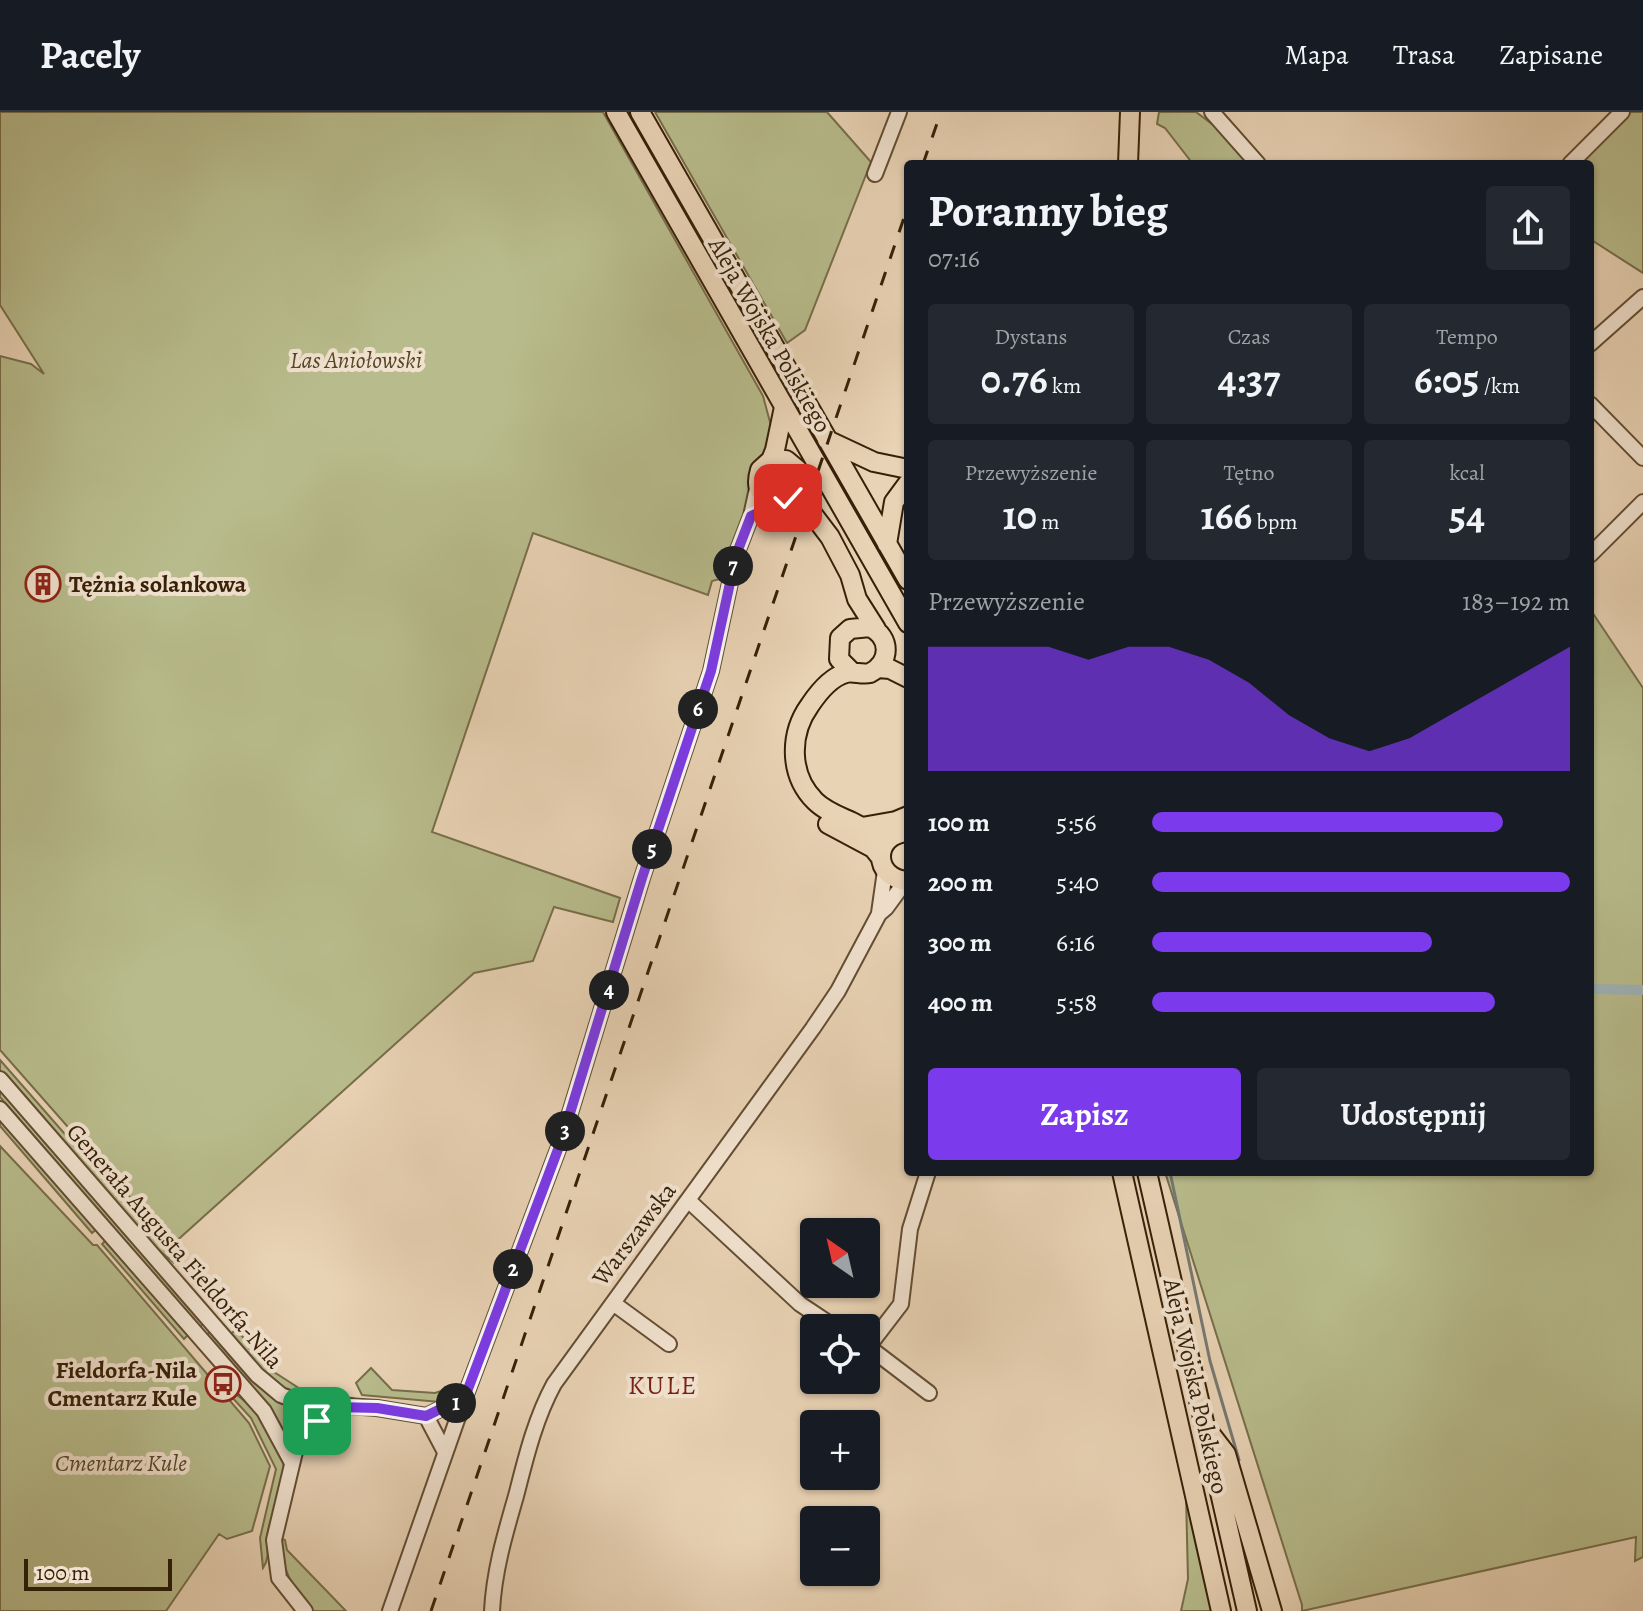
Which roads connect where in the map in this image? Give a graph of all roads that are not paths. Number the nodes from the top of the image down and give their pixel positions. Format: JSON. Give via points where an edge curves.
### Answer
{"nodes":[{"id":1,"x":616,"y":112,"type":"edge"},
{"id":2,"x":640,"y":112,"type":"edge"},
{"id":3,"x":899,"y":112,"type":"edge"},
{"id":4,"x":1130,"y":112,"type":"edge"},
{"id":5,"x":1141,"y":112,"type":"edge"},
{"id":6,"x":1212,"y":112,"type":"edge"},
{"id":7,"x":1622,"y":112,"type":"edge"},
{"id":8,"x":1131,"y":142,"type":"junction"},
{"id":9,"x":1129,"y":160,"type":"edge"},
{"id":10,"x":1254,"y":160,"type":"edge"},
{"id":11,"x":1574,"y":160,"type":"edge"},
{"id":12,"x":875,"y":174,"type":"dead end"},
{"id":13,"x":1643,"y":297,"type":"edge"},
{"id":14,"x":1594,"y":340,"type":"edge"},
{"id":15,"x":784,"y":407,"type":"junction"},
{"id":16,"x":1594,"y":408,"type":"edge"},
{"id":17,"x":827,"y":440,"type":"junction"},
{"id":18,"x":1643,"y":458,"type":"edge"},
{"id":19,"x":771,"y":460,"type":"junction"},
{"id":20,"x":904,"y":468,"type":"edge"},
{"id":21,"x":758,"y":484,"type":"junction"},
{"id":22,"x":799,"y":486,"type":"junction"},
{"id":23,"x":904,"y":488,"type":"edge"},
{"id":24,"x":780,"y":500,"type":"junction"},
{"id":25,"x":1643,"y":502,"type":"edge"},
{"id":26,"x":805,"y":504,"type":"junction"},
{"id":27,"x":751,"y":516,"type":"junction"},
{"id":28,"x":887,"y":544,"type":"junction"},
{"id":29,"x":1594,"y":551,"type":"edge"},
{"id":30,"x":904,"y":573,"type":"edge"},
{"id":31,"x":857,"y":599,"type":"junction"},
{"id":32,"x":904,"y":616,"type":"edge"},
{"id":33,"x":850,"y":629,"type":"junction"},
{"id":34,"x":876,"y":629,"type":"junction"},
{"id":35,"x":846,"y":665,"type":"junction"},
{"id":36,"x":878,"y":668,"type":"junction"},
{"id":37,"x":904,"y":676,"type":"edge"},
{"id":38,"x":904,"y":818,"type":"edge"},
{"id":39,"x":862,"y":827,"type":"junction"},
{"id":40,"x":899,"y":835,"type":"edge"},
{"id":41,"x":883,"y":864,"type":"junction"},
{"id":42,"x":904,"y":881,"type":"edge"},
{"id":43,"x":904,"y":886,"type":"edge"},
{"id":44,"x":879,"y":914,"type":"junction"},
{"id":45,"x":0,"y":1079,"type":"edge"},
{"id":46,"x":0,"y":1109,"type":"edge"},
{"id":47,"x":927,"y":1176,"type":"edge"},
{"id":48,"x":1123,"y":1176,"type":"edge"},
{"id":49,"x":1148,"y":1176,"type":"edge"},
{"id":50,"x":689,"y":1201,"type":"junction"},
{"id":51,"x":613,"y":1303,"type":"junction"},
{"id":52,"x":815,"y":1314,"type":"edge"},
{"id":53,"x":880,"y":1330,"type":"edge"},
{"id":54,"x":669,"y":1344,"type":"dead end"},
{"id":55,"x":880,"y":1356,"type":"edge"},
{"id":56,"x":929,"y":1393,"type":"dead end"},
{"id":57,"x":465,"y":1397,"type":"junction"},
{"id":58,"x":337,"y":1407,"type":"junction"},
{"id":59,"x":426,"y":1416,"type":"junction"},
{"id":60,"x":1205,"y":1427,"type":"junction"},
{"id":61,"x":445,"y":1452,"type":"junction"},
{"id":62,"x":292,"y":1463,"type":"junction"},
{"id":63,"x":305,"y":1611,"type":"edge"},
{"id":64,"x":390,"y":1611,"type":"edge"},
{"id":65,"x":492,"y":1611,"type":"edge"},
{"id":66,"x":1221,"y":1611,"type":"edge"},
{"id":67,"x":1247,"y":1611,"type":"edge"},
{"id":68,"x":1272,"y":1611,"type":"edge"}],
"edges":[{"from":1,"to":15,"type":"main road","name":"Aleja Wojska Polskiego"},
{"from":2,"to":17,"type":"main road","name":"Aleja Wojska Polskiego"},
{"from":3,"to":12,"type":"street"},
{"from":4,"to":8,"type":"main road"},
{"from":5,"to":8,"type":"main road"},
{"from":6,"to":10,"type":"street"},
{"from":7,"to":11,"type":"street"},
{"from":8,"to":9,"type":"main road"},
{"from":13,"to":14,"type":"street"},
{"from":15,"to":19,"type":"main road"},
{"from":15,"to":32,"type":"main road","name":"Aleja Wojska Polskiego"},
{"from":16,"to":18,"type":"street"},
{"from":17,"to":20,"type":"main road","via":[[874,462]]},
{"from":17,"to":28,"type":"main road","name":"Aleja Wojska Polskiego"},
{"from":19,"to":21,"type":"main road","via":[[760,470]]},
{"from":19,"to":22,"type":"main road","via":[[791,462],[798,470]]},
{"from":21,"to":24,"type":"main road","via":[[763,493]]},
{"from":21,"to":27,"type":"street"},
{"from":22,"to":24,"type":"main road"},
{"from":22,"to":26,"type":"main road"},
{"from":23,"to":28,"type":"main road","via":[[894,502]]},
{"from":24,"to":26,"type":"main road"},
{"from":24,"to":27,"type":"street"},
{"from":25,"to":29,"type":"street"},
{"from":26,"to":31,"type":"main road","via":[[830,537]]},
{"from":27,"to":57,"type":"street","via":[[736,555],[711,671],[563,1136]]},
{"from":28,"to":30,"type":"main road","name":"Aleja Wojska Polskiego"},
{"from":31,"to":33,"type":"main road"},
{"from":31,"to":34,"type":"main road"},
{"from":33,"to":34,"type":"main road"},
{"from":33,"to":35,"type":"main road","via":[[840,638]]},
{"from":34,"to":36,"type":"main road","via":[[886,647]]},
{"from":35,"to":36,"type":"main road","via":[[864,674]]},
{"from":35,"to":39,"type":"main road","via":[[799,724],[794,751],[801,780],[815,801]]},
{"from":35,"to":41,"type":"main road","via":[[798,702],[791,714],[783,739],[785,771],[804,806],[873,848]]},
{"from":36,"to":37,"type":"main road"},
{"from":38,"to":39,"type":"main road"},
{"from":39,"to":40,"type":"main road","via":[[871,835]]},
{"from":40,"to":41,"type":"main road","via":[[882,850]]},
{"from":41,"to":42,"type":"main road"},
{"from":41,"to":44,"type":"street","name":"Warszawska"},
{"from":43,"to":44,"type":"street","name":"Warszawska"},
{"from":44,"to":50,"type":"street","name":"Warszawska","via":[[838,991]]},
{"from":45,"to":58,"type":"street","name":"Generała Augusta Fieldorfa-Nila","via":[[257,1375],[291,1400]]},
{"from":46,"to":62,"type":"street","name":"Generała Augusta Fieldorfa-Nila","via":[[264,1411]]},
{"from":47,"to":53,"type":"street","via":[[910,1229],[901,1304]]},
{"from":48,"to":66,"type":"main road","name":"Aleja Wojska Polskiego"},
{"from":49,"to":60,"type":"main road","name":"Aleja Wojska Polskiego"},
{"from":50,"to":51,"type":"street","name":"Warszawska"},
{"from":50,"to":52,"type":"street"},
{"from":51,"to":54,"type":"street"},
{"from":51,"to":65,"type":"street","name":"Warszawska","via":[[562,1370],[540,1413],[497,1568]]},
{"from":55,"to":56,"type":"street"},
{"from":57,"to":59,"type":"street"},
{"from":57,"to":61,"type":"street"},
{"from":58,"to":59,"type":"street","name":"Generała Augusta Fieldorfa-Nila"},
{"from":58,"to":62,"type":"street","via":[[304,1436]]},
{"from":59,"to":61,"type":"street"},
{"from":60,"to":67,"type":"main road","name":"Aleja Wojska Polskiego"},
{"from":60,"to":68,"type":"main road","via":[[1226,1454]]},
{"from":61,"to":64,"type":"street"},
{"from":62,"to":63,"type":"street","via":[[274,1540],[275,1562],[279,1578]]}]}
